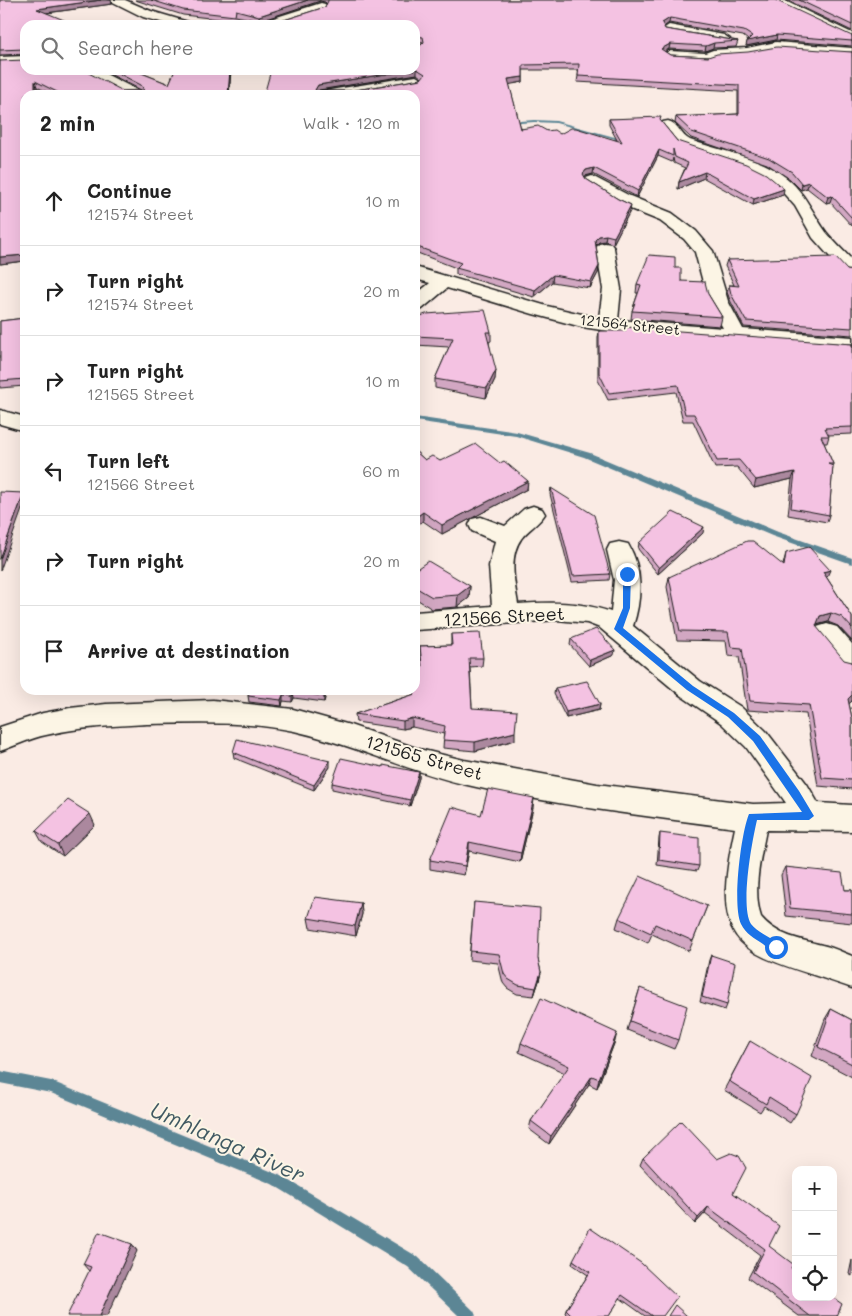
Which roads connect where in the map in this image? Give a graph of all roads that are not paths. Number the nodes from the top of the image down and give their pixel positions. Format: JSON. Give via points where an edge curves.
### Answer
{"nodes":[{"id":1,"x":115,"y":0,"type":"edge"},
{"id":2,"x":336,"y":0,"type":"edge"},
{"id":3,"x":774,"y":0,"type":"edge"},
{"id":4,"x":321,"y":7,"type":"junction"},
{"id":5,"x":168,"y":20,"type":"edge"},
{"id":6,"x":281,"y":20,"type":"edge"},
{"id":7,"x":302,"y":20,"type":"edge"},
{"id":8,"x":669,"y":29,"type":"edge"},
{"id":9,"x":852,"y":38,"type":"edge"},
{"id":10,"x":776,"y":46,"type":"junction"},
{"id":11,"x":852,"y":52,"type":"edge"},
{"id":12,"x":669,"y":55,"type":"edge"},
{"id":13,"x":0,"y":60,"type":"edge"},
{"id":14,"x":20,"y":60,"type":"edge"},
{"id":15,"x":98,"y":75,"type":"edge"},
{"id":16,"x":416,"y":80,"type":"edge"},
{"id":17,"x":127,"y":90,"type":"edge"},
{"id":18,"x":355,"y":90,"type":"edge"},
{"id":19,"x":668,"y":125,"type":"dead end"},
{"id":20,"x":592,"y":181,"type":"edge"},
{"id":21,"x":605,"y":248,"type":"dead end"},
{"id":22,"x":852,"y":272,"type":"edge"},
{"id":23,"x":420,"y":275,"type":"edge"},
{"id":24,"x":443,"y":282,"type":"junction"},
{"id":25,"x":420,"y":302,"type":"edge"},
{"id":26,"x":608,"y":324,"type":"junction"},
{"id":27,"x":736,"y":334,"type":"junction"},
{"id":28,"x":852,"y":343,"type":"edge"},
{"id":29,"x":0,"y":416,"type":"edge"},
{"id":30,"x":20,"y":422,"type":"edge"},
{"id":31,"x":533,"y":514,"type":"dead end"},
{"id":32,"x":482,"y":525,"type":"dead end"},
{"id":33,"x":508,"y":538,"type":"junction"},
{"id":34,"x":618,"y":550,"type":"dead end"},
{"id":35,"x":506,"y":615,"type":"junction"},
{"id":36,"x":420,"y":621,"type":"edge"},
{"id":37,"x":618,"y":629,"type":"junction"},
{"id":38,"x":827,"y":634,"type":"dead end"},
{"id":39,"x":852,"y":661,"type":"edge"},
{"id":40,"x":0,"y":739,"type":"edge"},
{"id":41,"x":809,"y":816,"type":"junction"},
{"id":42,"x":753,"y":817,"type":"junction"},
{"id":43,"x":852,"y":818,"type":"edge"},
{"id":44,"x":852,"y":972,"type":"edge"}],
"edges":[{"from":1,"to":5,"type":"street"},
{"from":2,"to":4,"type":"street"},
{"from":3,"to":9,"type":"street"},
{"from":4,"to":6,"type":"street"},
{"from":4,"to":7,"type":"street"},
{"from":8,"to":10,"type":"street"},
{"from":10,"to":11,"type":"street"},
{"from":10,"to":12,"type":"street","via":[[707,57]]},
{"from":13,"to":14,"type":"street"},
{"from":15,"to":17,"type":"street"},
{"from":16,"to":18,"type":"street"},
{"from":19,"to":22,"type":"street","via":[[682,142],[751,165],[783,183],[802,204],[819,234]]},
{"from":20,"to":27,"type":"street","via":[[624,200],[666,218],[690,235],[704,251],[718,301]]},
{"from":21,"to":26,"type":"street","via":[[612,289]]},
{"from":23,"to":24,"type":"street","name":"121564 Street"},
{"from":24,"to":25,"type":"street"},
{"from":24,"to":26,"type":"street","name":"121564 Street","via":[[540,310]]},
{"from":26,"to":27,"type":"street","name":"121564 Street"},
{"from":27,"to":28,"type":"street","name":"121564 Street"},
{"from":29,"to":30,"type":"street"},
{"from":31,"to":33,"type":"street"},
{"from":32,"to":33,"type":"street"},
{"from":33,"to":35,"type":"street","via":[[501,567]]},
{"from":34,"to":37,"type":"street","via":[[628,587],[626,608]]},
{"from":35,"to":36,"type":"street","name":"121566 Street"},
{"from":35,"to":37,"type":"street","name":"121566 Street","via":[[557,611],[588,614],[608,621]]},
{"from":37,"to":41,"type":"street","name":"121566 Street","via":[[690,688],[731,715],[756,739]]},
{"from":38,"to":39,"type":"street"},
{"from":40,"to":42,"type":"street","name":"121565 Street","via":[[43,724],[70,719],[213,711],[293,720],[417,760],[532,785]]},
{"from":41,"to":42,"type":"street","name":"121565 Street"},
{"from":41,"to":43,"type":"street","name":"121565 Street"},
{"from":42,"to":44,"type":"street","via":[[742,894],[744,921],[749,929],[776,947]]}]}
